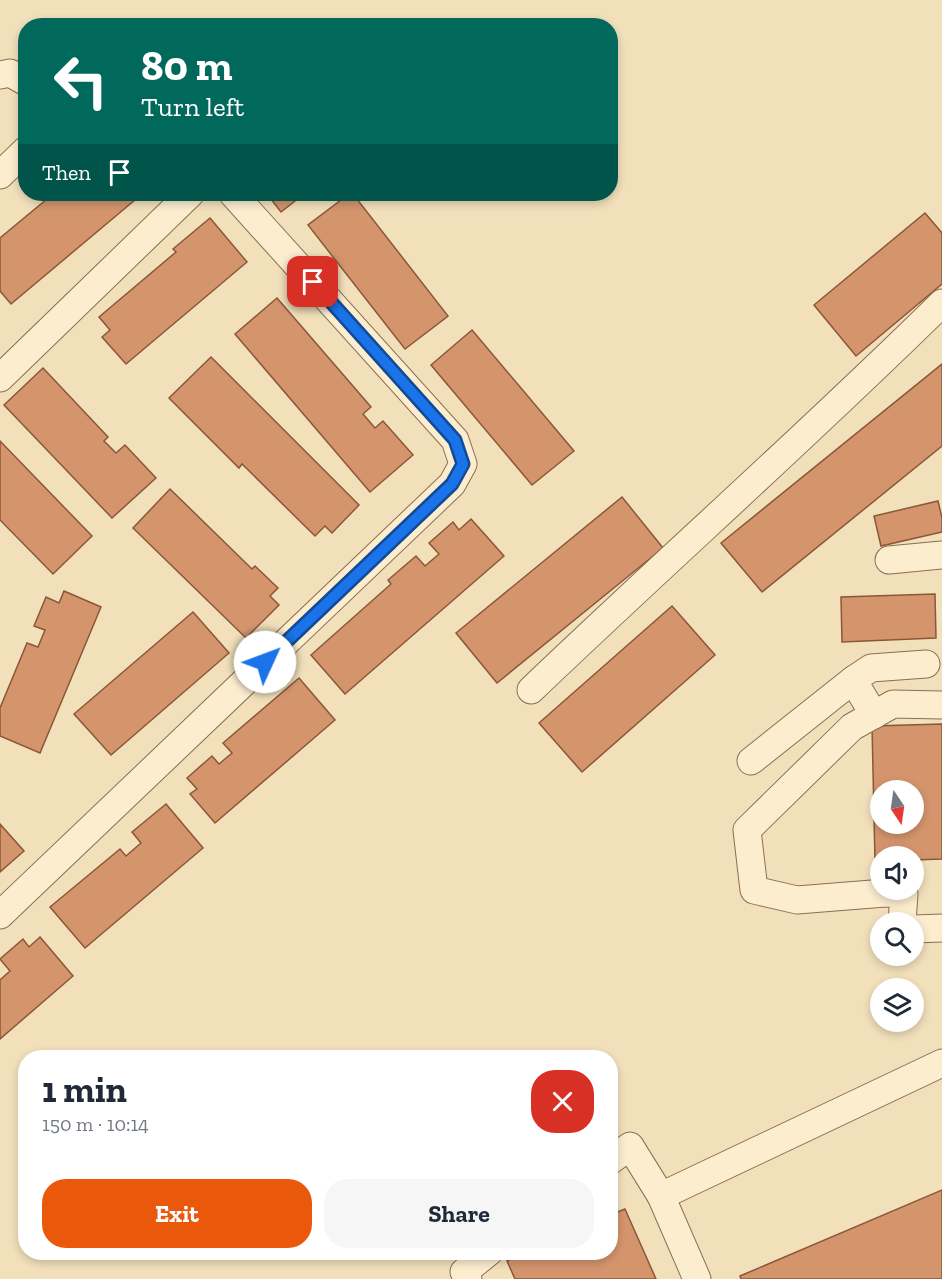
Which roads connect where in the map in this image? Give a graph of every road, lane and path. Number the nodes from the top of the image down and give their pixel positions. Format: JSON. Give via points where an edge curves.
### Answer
{"nodes":[{"id":1,"x":0,"y":75,"type":"edge"},
{"id":2,"x":18,"y":78,"type":"edge"},
{"id":3,"x":183,"y":201,"type":"edge"},
{"id":4,"x":239,"y":201,"type":"edge"},
{"id":5,"x":942,"y":303,"type":"edge"},
{"id":6,"x":0,"y":378,"type":"edge"},
{"id":7,"x":942,"y":555,"type":"edge"},
{"id":8,"x":889,"y":560,"type":"dead end"},
{"id":9,"x":926,"y":664,"type":"dead end"},
{"id":10,"x":853,"y":680,"type":"junction"},
{"id":11,"x":531,"y":690,"type":"dead end"},
{"id":12,"x":942,"y":705,"type":"edge"},
{"id":13,"x":874,"y":715,"type":"junction"},
{"id":14,"x":751,"y":761,"type":"dead end"},
{"id":15,"x":903,"y":912,"type":"edge"},
{"id":16,"x":0,"y":915,"type":"edge"},
{"id":17,"x":942,"y":928,"type":"edge"},
{"id":18,"x":924,"y":929,"type":"edge"},
{"id":19,"x":942,"y":1063,"type":"edge"},
{"id":20,"x":618,"y":1155,"type":"edge"},
{"id":21,"x":661,"y":1196,"type":"junction"},
{"id":22,"x":479,"y":1260,"type":"edge"},
{"id":23,"x":468,"y":1279,"type":"edge"},
{"id":24,"x":697,"y":1279,"type":"edge"}],
"edges":[{"from":1,"to":2,"type":"lane","via":[[10,73]]},
{"from":3,"to":6,"type":"lane"},
{"from":4,"to":16,"type":"lane","via":[[455,440],[463,464],[452,484]]},
{"from":5,"to":11,"type":"lane"},
{"from":7,"to":8,"type":"lane"},
{"from":9,"to":10,"type":"lane","via":[[871,668]]},
{"from":10,"to":13,"type":"lane"},
{"from":10,"to":14,"type":"lane"},
{"from":12,"to":13,"type":"lane","via":[[893,704]]},
{"from":13,"to":15,"type":"lane","via":[[852,727],[747,830],[754,890],[798,900],[904,894]]},
{"from":17,"to":18,"type":"lane"},
{"from":19,"to":21,"type":"lane"},
{"from":20,"to":21,"type":"lane","via":[[630,1146]]},
{"from":21,"to":24,"type":"lane"},
{"from":22,"to":23,"type":"lane","via":[[464,1272]]}]}
